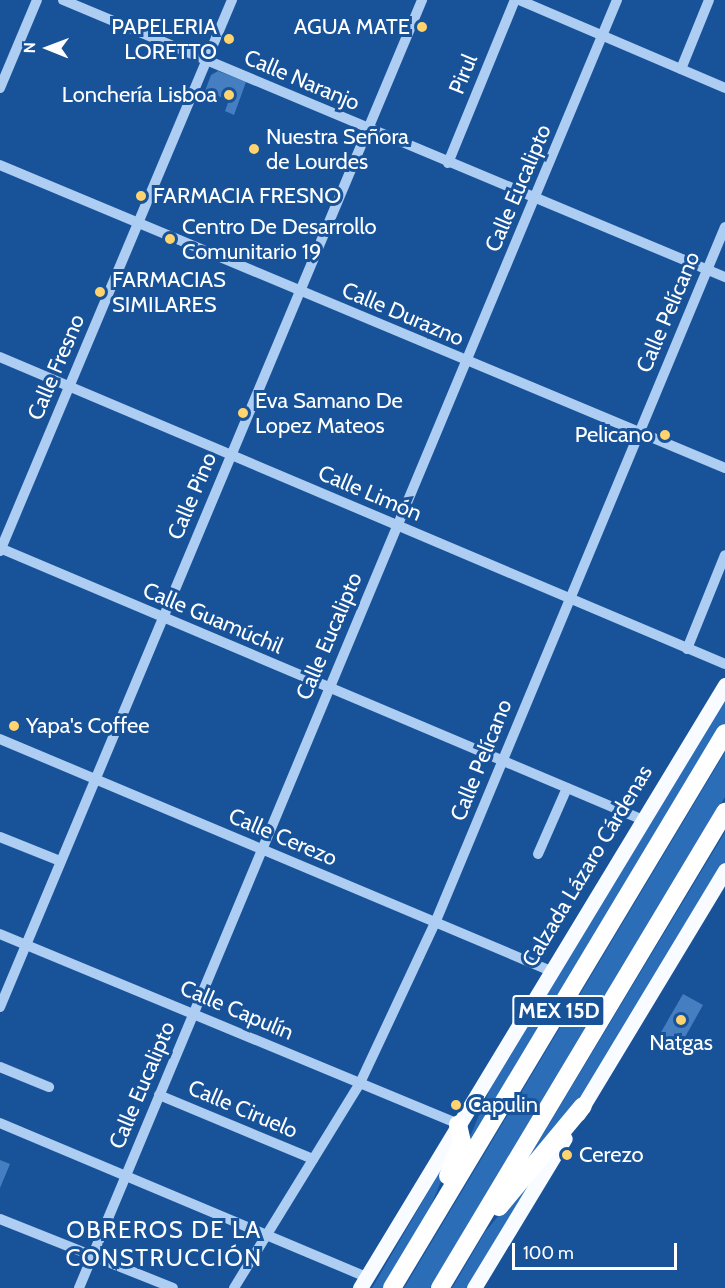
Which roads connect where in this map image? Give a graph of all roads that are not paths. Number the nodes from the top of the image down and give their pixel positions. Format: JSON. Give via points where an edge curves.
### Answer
{"nodes":[{"id":1,"x":37,"y":0,"type":"edge"},
{"id":2,"x":63,"y":0,"type":"edge"},
{"id":3,"x":232,"y":0,"type":"edge"},
{"id":4,"x":422,"y":0,"type":"edge"},
{"id":5,"x":517,"y":0,"type":"edge"},
{"id":6,"x":617,"y":0,"type":"edge"},
{"id":7,"x":709,"y":0,"type":"edge"},
{"id":8,"x":603,"y":36,"type":"junction"},
{"id":9,"x":206,"y":60,"type":"junction"},
{"id":10,"x":681,"y":69,"type":"junction"},
{"id":11,"x":0,"y":88,"type":"edge"},
{"id":12,"x":725,"y":88,"type":"edge"},
{"id":13,"x":368,"y":129,"type":"junction"},
{"id":14,"x":448,"y":163,"type":"junction"},
{"id":15,"x":0,"y":165,"type":"edge"},
{"id":16,"x":534,"y":198,"type":"junction"},
{"id":17,"x":136,"y":224,"type":"junction"},
{"id":18,"x":725,"y":227,"type":"edge"},
{"id":19,"x":707,"y":269,"type":"junction"},
{"id":20,"x":725,"y":277,"type":"edge"},
{"id":21,"x":299,"y":292,"type":"junction"},
{"id":22,"x":0,"y":357,"type":"edge"},
{"id":23,"x":466,"y":361,"type":"junction"},
{"id":24,"x":69,"y":387,"type":"junction"},
{"id":25,"x":639,"y":433,"type":"junction"},
{"id":26,"x":231,"y":456,"type":"junction"},
{"id":27,"x":725,"y":468,"type":"edge"},
{"id":28,"x":397,"y":525,"type":"junction"},
{"id":29,"x":0,"y":549,"type":"edge"},
{"id":30,"x":725,"y":555,"type":"edge"},
{"id":31,"x":568,"y":597,"type":"junction"},
{"id":32,"x":162,"y":618,"type":"junction"},
{"id":33,"x":687,"y":649,"type":"junction"},
{"id":34,"x":725,"y":664,"type":"edge"},
{"id":35,"x":725,"y":685,"type":"edge"},
{"id":36,"x":329,"y":688,"type":"junction"},
{"id":37,"x":725,"y":733,"type":"edge"},
{"id":38,"x":0,"y":739,"type":"edge"},
{"id":39,"x":502,"y":760,"type":"junction"},
{"id":40,"x":94,"y":780,"type":"junction"},
{"id":41,"x":567,"y":788,"type":"junction"},
{"id":42,"x":725,"y":812,"type":"edge"},
{"id":43,"x":643,"y":820,"type":"junction"},
{"id":44,"x":0,"y":837,"type":"edge"},
{"id":45,"x":262,"y":849,"type":"junction"},
{"id":46,"x":538,"y":854,"type":"dead end"},
{"id":47,"x":60,"y":861,"type":"junction"},
{"id":48,"x":725,"y":870,"type":"edge"},
{"id":49,"x":435,"y":923,"type":"junction"},
{"id":50,"x":0,"y":934,"type":"edge"},
{"id":51,"x":26,"y":945,"type":"junction"},
{"id":52,"x":551,"y":971,"type":"junction"},
{"id":53,"x":0,"y":1007,"type":"edge"},
{"id":54,"x":193,"y":1013,"type":"junction"},
{"id":55,"x":0,"y":1067,"type":"edge"},
{"id":56,"x":360,"y":1083,"type":"junction"},
{"id":57,"x":49,"y":1088,"type":"dead end"},
{"id":58,"x":159,"y":1095,"type":"junction"},
{"id":59,"x":584,"y":1106,"type":"junction"},
{"id":60,"x":0,"y":1123,"type":"edge"},
{"id":61,"x":458,"y":1124,"type":"junction"},
{"id":62,"x":313,"y":1160,"type":"junction"},
{"id":63,"x":125,"y":1175,"type":"junction"},
{"id":64,"x":0,"y":1219,"type":"edge"},
{"id":65,"x":265,"y":1235,"type":"junction"},
{"id":66,"x":423,"y":1236,"type":"junction"},
{"id":67,"x":463,"y":1250,"type":"junction"},
{"id":68,"x":92,"y":1257,"type":"junction"},
{"id":69,"x":363,"y":1283,"type":"edge"},
{"id":70,"x":79,"y":1288,"type":"edge"},
{"id":71,"x":173,"y":1288,"type":"edge"},
{"id":72,"x":234,"y":1288,"type":"edge"},
{"id":73,"x":392,"y":1288,"type":"edge"},
{"id":74,"x":440,"y":1288,"type":"edge"},
{"id":75,"x":474,"y":1288,"type":"edge"}],
"edges":[{"from":1,"to":11,"type":"street"},
{"from":2,"to":9,"type":"street","name":"Calle Naranjo"},
{"from":3,"to":9,"type":"street","name":"Calle Fresno"},
{"from":4,"to":13,"type":"street","name":"Calle Pino"},
{"from":5,"to":8,"type":"street"},
{"from":5,"to":14,"type":"street","name":"Pirul"},
{"from":6,"to":8,"type":"street","name":"Calle Eucalipto"},
{"from":7,"to":10,"type":"street"},
{"from":8,"to":10,"type":"street"},
{"from":8,"to":16,"type":"street","name":"Calle Eucalipto"},
{"from":9,"to":13,"type":"street","name":"Calle Naranjo"},
{"from":9,"to":17,"type":"street","name":"Calle Fresno"},
{"from":10,"to":12,"type":"street"},
{"from":13,"to":14,"type":"street","name":"Calle Naranjo"},
{"from":13,"to":21,"type":"street","name":"Calle Pino"},
{"from":14,"to":16,"type":"street","name":"Calle Naranjo"},
{"from":15,"to":17,"type":"street","name":"Calle Durazno"},
{"from":16,"to":19,"type":"street","name":"Calle Naranjo"},
{"from":16,"to":23,"type":"street","name":"Calle Eucalipto"},
{"from":17,"to":21,"type":"street","name":"Calle Durazno"},
{"from":17,"to":24,"type":"street","name":"Calle Fresno"},
{"from":18,"to":19,"type":"street","name":"Calle Pelícano"},
{"from":19,"to":20,"type":"street","name":"Calle Naranjo"},
{"from":19,"to":25,"type":"street","name":"Calle Pelícano"},
{"from":21,"to":23,"type":"street","name":"Calle Durazno"},
{"from":21,"to":26,"type":"street","name":"Calle Pino"},
{"from":22,"to":24,"type":"street","name":"Calle Limón"},
{"from":23,"to":25,"type":"street","name":"Calle Durazno"},
{"from":23,"to":28,"type":"street","name":"Calle Eucalipto"},
{"from":24,"to":26,"type":"street","name":"Calle Limón"},
{"from":24,"to":29,"type":"street","name":"Calle Fresno"},
{"from":25,"to":27,"type":"street","name":"Calle Durazno"},
{"from":25,"to":31,"type":"street","name":"Calle Pelícano"},
{"from":26,"to":28,"type":"street","name":"Calle Limón"},
{"from":26,"to":32,"type":"street","name":"Calle Pino"},
{"from":28,"to":31,"type":"street","name":"Calle Limón"},
{"from":28,"to":36,"type":"street","name":"Calle Eucalipto"},
{"from":29,"to":32,"type":"street","name":"Calle Guamúchil"},
{"from":30,"to":33,"type":"street"},
{"from":31,"to":33,"type":"street","name":"Calle Limón"},
{"from":31,"to":39,"type":"street","name":"Calle Pelícano"},
{"from":32,"to":36,"type":"street","name":"Calle Guamúchil"},
{"from":32,"to":40,"type":"street","name":"Calle Pino"},
{"from":33,"to":34,"type":"street","name":"Calle Limón"},
{"from":35,"to":43,"type":"main road","name":"Calzada Lázaro Cárdenas"},
{"from":36,"to":39,"type":"street","name":"Calle Guamúchil"},
{"from":36,"to":45,"type":"street","name":"Calle Eucalipto"},
{"from":37,"to":66,"type":"highway","number":"MEX 15D"},
{"from":38,"to":40,"type":"street","name":"Calle Cerezo"},
{"from":39,"to":41,"type":"street","name":"Calle Guamúchil"},
{"from":39,"to":49,"type":"street","name":"Calle Pelícano"},
{"from":40,"to":45,"type":"street","name":"Calle Cerezo"},
{"from":40,"to":47,"type":"street","name":"Calle Pino"},
{"from":41,"to":43,"type":"street","name":"Calle Guamúchil"},
{"from":41,"to":46,"type":"street"},
{"from":42,"to":67,"type":"highway","number":"MEX 15D"},
{"from":43,"to":52,"type":"main road","name":"Calzada Lázaro Cárdenas"},
{"from":44,"to":47,"type":"street"},
{"from":45,"to":49,"type":"street","name":"Calle Cerezo"},
{"from":45,"to":54,"type":"street","name":"Calle Eucalipto"},
{"from":47,"to":51,"type":"street","name":"Calle Pino"},
{"from":48,"to":59,"type":"main road"},
{"from":49,"to":52,"type":"street","name":"Calle Cerezo"},
{"from":49,"to":56,"type":"street","name":"Calle Pelícano"},
{"from":50,"to":51,"type":"street","name":"Calle Capulín"},
{"from":51,"to":53,"type":"street","name":"Calle Pino"},
{"from":51,"to":54,"type":"street","name":"Calle Capulín"},
{"from":52,"to":61,"type":"main road","name":"Calzada Lázaro Cárdenas"},
{"from":54,"to":56,"type":"street","name":"Calle Capulín"},
{"from":54,"to":58,"type":"street","name":"Calle Eucalipto"},
{"from":55,"to":57,"type":"street"},
{"from":56,"to":61,"type":"street","name":"Calle Capulín"},
{"from":56,"to":62,"type":"street","name":"Calle Pelícano"},
{"from":58,"to":62,"type":"street","name":"Calle Ciruelo"},
{"from":58,"to":63,"type":"street","name":"Calle Eucalipto"},
{"from":59,"to":67,"type":"highway"},
{"from":59,"to":75,"type":"main road"},
{"from":60,"to":63,"type":"street"},
{"from":61,"to":66,"type":"highway","via":[[462,1143]]},
{"from":61,"to":69,"type":"main road","name":"Calzada Lázaro Cárdenas"},
{"from":62,"to":65,"type":"street","name":"Calle Pelícano"},
{"from":63,"to":65,"type":"street"},
{"from":63,"to":68,"type":"street","name":"Calle Eucalipto"},
{"from":64,"to":68,"type":"street"},
{"from":65,"to":69,"type":"street"},
{"from":65,"to":72,"type":"street","name":"Calle Pelícano"},
{"from":66,"to":73,"type":"highway","number":"MEX 15D"},
{"from":67,"to":74,"type":"highway","number":"MEX 15D"},
{"from":68,"to":70,"type":"street","name":"Calle Eucalipto"},
{"from":68,"to":71,"type":"street"}]}
